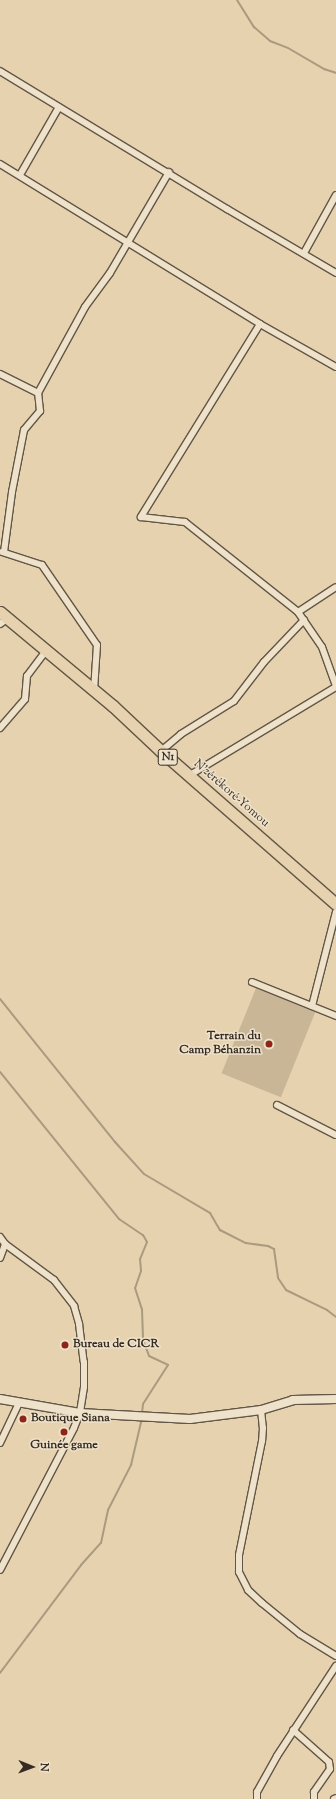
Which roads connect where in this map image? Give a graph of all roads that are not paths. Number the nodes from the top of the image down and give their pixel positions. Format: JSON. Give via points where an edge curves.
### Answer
{"nodes":[{"id":1,"x":0,"y":71,"type":"edge"},
{"id":2,"x":59,"y":108,"type":"junction"},
{"id":3,"x":0,"y":164,"type":"edge"},
{"id":4,"x":169,"y":172,"type":"junction"},
{"id":5,"x":20,"y":175,"type":"junction"},
{"id":6,"x":336,"y":195,"type":"edge"},
{"id":7,"x":127,"y":242,"type":"junction"},
{"id":8,"x":304,"y":253,"type":"junction"},
{"id":9,"x":336,"y":273,"type":"edge"},
{"id":10,"x":260,"y":324,"type":"junction"},
{"id":11,"x":336,"y":367,"type":"edge"},
{"id":12,"x":0,"y":374,"type":"edge"},
{"id":13,"x":38,"y":393,"type":"junction"},
{"id":14,"x":2,"y":552,"type":"edge"},
{"id":15,"x":336,"y":587,"type":"edge"},
{"id":16,"x":298,"y":612,"type":"junction"},
{"id":17,"x":3,"y":618,"type":"edge"},
{"id":18,"x":304,"y":620,"type":"junction"},
{"id":19,"x":46,"y":651,"type":"junction"},
{"id":20,"x":336,"y":687,"type":"edge"},
{"id":21,"x":94,"y":691,"type":"junction"},
{"id":22,"x":0,"y":728,"type":"edge"},
{"id":23,"x":161,"y":751,"type":"junction"},
{"id":24,"x":190,"y":775,"type":"junction"},
{"id":25,"x":336,"y":904,"type":"edge"},
{"id":26,"x":336,"y":912,"type":"edge"},
{"id":27,"x":252,"y":982,"type":"dead end"},
{"id":28,"x":312,"y":1006,"type":"junction"},
{"id":29,"x":336,"y":1016,"type":"edge"},
{"id":30,"x":277,"y":1105,"type":"dead end"},
{"id":31,"x":336,"y":1135,"type":"edge"},
{"id":32,"x":0,"y":1237,"type":"edge"},
{"id":33,"x":5,"y":1244,"type":"junction"},
{"id":34,"x":0,"y":1258,"type":"edge"},
{"id":35,"x":0,"y":1399,"type":"edge"},
{"id":36,"x":336,"y":1399,"type":"edge"},
{"id":37,"x":19,"y":1403,"type":"junction"},
{"id":38,"x":261,"y":1410,"type":"junction"},
{"id":39,"x":80,"y":1413,"type":"junction"},
{"id":40,"x":0,"y":1443,"type":"edge"},
{"id":41,"x":0,"y":1570,"type":"edge"},
{"id":42,"x":336,"y":1656,"type":"edge"},
{"id":43,"x":336,"y":1666,"type":"edge"},
{"id":44,"x":293,"y":1730,"type":"junction"},
{"id":45,"x":257,"y":1796,"type":"edge"},
{"id":46,"x":252,"y":1799,"type":"edge"},
{"id":47,"x":314,"y":1799,"type":"edge"}],
"edges":[{"from":1,"to":2,"type":"street"},
{"from":2,"to":4,"type":"street"},
{"from":2,"to":5,"type":"street"},
{"from":3,"to":5,"type":"street"},
{"from":4,"to":7,"type":"street"},
{"from":4,"to":8,"type":"street"},
{"from":5,"to":7,"type":"street"},
{"from":6,"to":8,"type":"street"},
{"from":7,"to":10,"type":"street"},
{"from":7,"to":13,"type":"street","via":[[110,273],[85,307]]},
{"from":8,"to":9,"type":"street"},
{"from":10,"to":11,"type":"street"},
{"from":10,"to":16,"type":"street","via":[[141,518],[184,522]]},
{"from":12,"to":13,"type":"street"},
{"from":13,"to":14,"type":"street","via":[[40,411],[24,430]]},
{"from":14,"to":21,"type":"street","via":[[42,565],[97,645]]},
{"from":15,"to":16,"type":"street"},
{"from":16,"to":18,"type":"street"},
{"from":17,"to":19,"type":"highway","name":"N'zérékoré-Yomou","number":"N1"},
{"from":18,"to":20,"type":"street","via":[[322,647]]},
{"from":18,"to":23,"type":"street","via":[[264,662],[234,701],[181,734]]},
{"from":19,"to":21,"type":"highway","name":"N'zérékoré-Yomou","number":"N1"},
{"from":19,"to":22,"type":"street","via":[[27,676],[25,699]]},
{"from":20,"to":24,"type":"street"},
{"from":21,"to":23,"type":"highway","name":"N'zérékoré-Yomou","number":"N1"},
{"from":23,"to":24,"type":"highway","name":"N'zérékoré-Yomou","number":"N1"},
{"from":24,"to":25,"type":"highway","name":"N'zérékoré-Yomou","number":"N1"},
{"from":26,"to":28,"type":"street"},
{"from":27,"to":28,"type":"street"},
{"from":28,"to":29,"type":"street"},
{"from":30,"to":31,"type":"street"},
{"from":32,"to":33,"type":"street"},
{"from":33,"to":34,"type":"street"},
{"from":33,"to":39,"type":"street","via":[[54,1280],[74,1306],[84,1362]]},
{"from":35,"to":37,"type":"street"},
{"from":36,"to":38,"type":"street","via":[[293,1400]]},
{"from":37,"to":39,"type":"street"},
{"from":37,"to":40,"type":"street"},
{"from":38,"to":39,"type":"street","via":[[190,1419]]},
{"from":38,"to":42,"type":"street","via":[[262,1441],[239,1555],[239,1572],[248,1590],[262,1604],[300,1634]]},
{"from":39,"to":41,"type":"street"},
{"from":43,"to":44,"type":"street"},
{"from":44,"to":45,"type":"street"},
{"from":44,"to":47,"type":"street","via":[[329,1762],[330,1769],[314,1792]]},
{"from":45,"to":46,"type":"street"}]}
